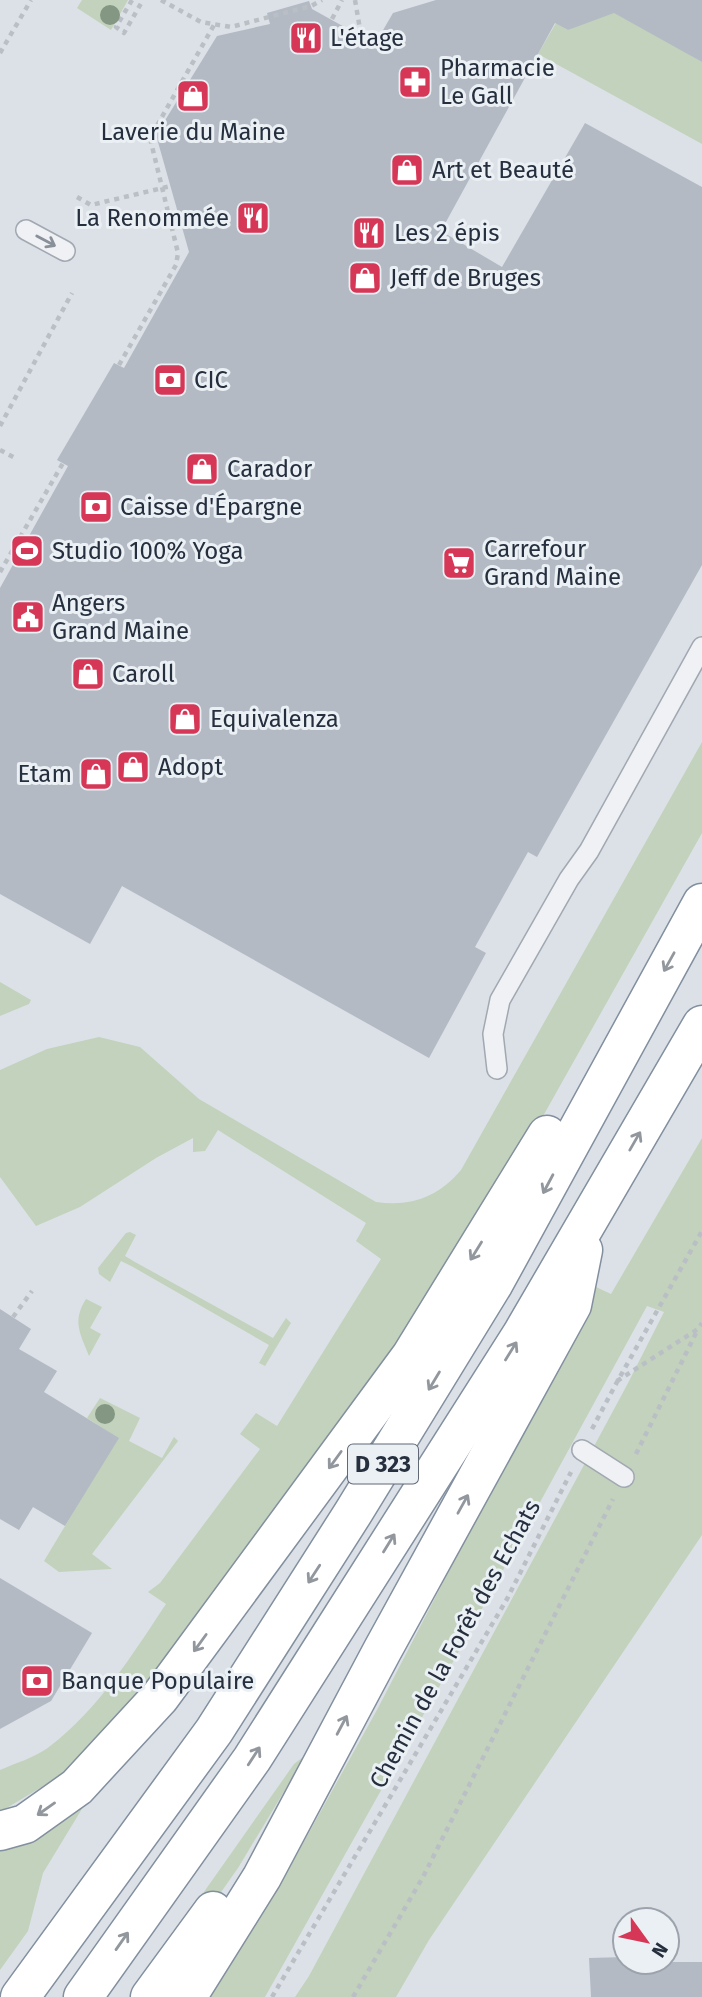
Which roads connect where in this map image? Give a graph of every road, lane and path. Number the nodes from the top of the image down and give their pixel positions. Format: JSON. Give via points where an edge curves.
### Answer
{"nodes":[{"id":1,"x":31,"y":0,"type":"edge"},
{"id":2,"x":132,"y":0,"type":"edge"},
{"id":3,"x":143,"y":0,"type":"edge"},
{"id":4,"x":161,"y":0,"type":"edge"},
{"id":5,"x":321,"y":0,"type":"edge"},
{"id":6,"x":342,"y":0,"type":"edge"},
{"id":7,"x":355,"y":0,"type":"edge"},
{"id":8,"x":332,"y":19,"type":"dead end"},
{"id":9,"x":214,"y":25,"type":"junction"},
{"id":10,"x":360,"y":35,"type":"dead end"},
{"id":11,"x":0,"y":53,"type":"edge"},
{"id":12,"x":171,"y":186,"type":"dead end"},
{"id":13,"x":163,"y":188,"type":"junction"},
{"id":14,"x":77,"y":197,"type":"dead end"},
{"id":15,"x":26,"y":230,"type":"dead end"},
{"id":16,"x":65,"y":251,"type":"dead end"},
{"id":17,"x":72,"y":293,"type":"dead end"},
{"id":18,"x":118,"y":365,"type":"dead end"},
{"id":19,"x":0,"y":426,"type":"edge"},
{"id":20,"x":0,"y":450,"type":"edge"},
{"id":21,"x":17,"y":459,"type":"dead end"},
{"id":22,"x":62,"y":463,"type":"dead end"},
{"id":23,"x":0,"y":572,"type":"edge"},
{"id":24,"x":702,"y":648,"type":"edge"},
{"id":25,"x":702,"y":903,"type":"edge"},
{"id":26,"x":640,"y":1014,"type":"junction"},
{"id":27,"x":702,"y":1025,"type":"edge"},
{"id":28,"x":497,"y":1069,"type":"dead end"},
{"id":29,"x":588,"y":1222,"type":"junction"},
{"id":30,"x":702,"y":1231,"type":"edge"},
{"id":31,"x":32,"y":1291,"type":"dead end"},
{"id":32,"x":12,"y":1317,"type":"dead end"},
{"id":33,"x":702,"y":1323,"type":"edge"},
{"id":34,"x":698,"y":1329,"type":"junction"},
{"id":35,"x":617,"y":1382,"type":"junction"},
{"id":36,"x":582,"y":1450,"type":"junction"},
{"id":37,"x":624,"y":1477,"type":"junction"},
{"id":38,"x":321,"y":1764,"type":"junction"},
{"id":39,"x":0,"y":1831,"type":"edge"},
{"id":40,"x":20,"y":1997,"type":"edge"},
{"id":41,"x":83,"y":1997,"type":"edge"},
{"id":42,"x":150,"y":1997,"type":"edge"},
{"id":43,"x":187,"y":1997,"type":"edge"},
{"id":44,"x":272,"y":1997,"type":"edge"},
{"id":45,"x":353,"y":1997,"type":"edge"}],
"edges":[{"from":1,"to":11,"type":"path"},
{"from":2,"to":3,"type":"path","via":[[116,27],[124,33]]},
{"from":4,"to":9,"type":"path"},
{"from":5,"to":9,"type":"path","via":[[232,27]]},
{"from":6,"to":8,"type":"path"},
{"from":7,"to":10,"type":"path"},
{"from":9,"to":13,"type":"path","via":[[150,138]]},
{"from":12,"to":13,"type":"path"},
{"from":13,"to":14,"type":"path","via":[[91,205]]},
{"from":13,"to":18,"type":"path","via":[[178,253],[176,265]]},
{"from":15,"to":16,"type":"lane","one_way":true},
{"from":17,"to":19,"type":"path"},
{"from":20,"to":21,"type":"path"},
{"from":22,"to":23,"type":"path"},
{"from":24,"to":28,"type":"lane","via":[[500,1000],[493,1034]]},
{"from":25,"to":26,"type":"highway","number":"D 323","one_way":true},
{"from":26,"to":39,"type":"highway","one_way":true,"via":[[547,1135],[411,1356],[160,1697],[77,1787],[25,1824]]},
{"from":26,"to":40,"type":"highway","number":"D 323","one_way":true,"via":[[494,1283],[353,1513],[214,1731]]},
{"from":29,"to":27,"type":"highway","number":"D 323","one_way":true},
{"from":38,"to":29,"type":"highway","one_way":true,"via":[[572,1305]]},
{"from":41,"to":29,"type":"highway","number":"D 323","one_way":true,"via":[[252,1759]]},
{"from":30,"to":35,"type":"path","name":"Chemin de la Forêt des Echats"},
{"from":31,"to":32,"type":"path"},
{"from":33,"to":34,"type":"path"},
{"from":34,"to":35,"type":"path"},
{"from":34,"to":37,"type":"path"},
{"from":35,"to":36,"type":"path","name":"Chemin de la Forêt des Echats"},
{"from":36,"to":37,"type":"lane"},
{"from":36,"to":44,"type":"path","name":"Chemin de la Forêt des Echats","via":[[507,1599]]},
{"from":37,"to":45,"type":"path","via":[[424,1877]]},
{"from":38,"to":42,"type":"highway"},
{"from":38,"to":43,"type":"highway","via":[[262,1877]]}]}
